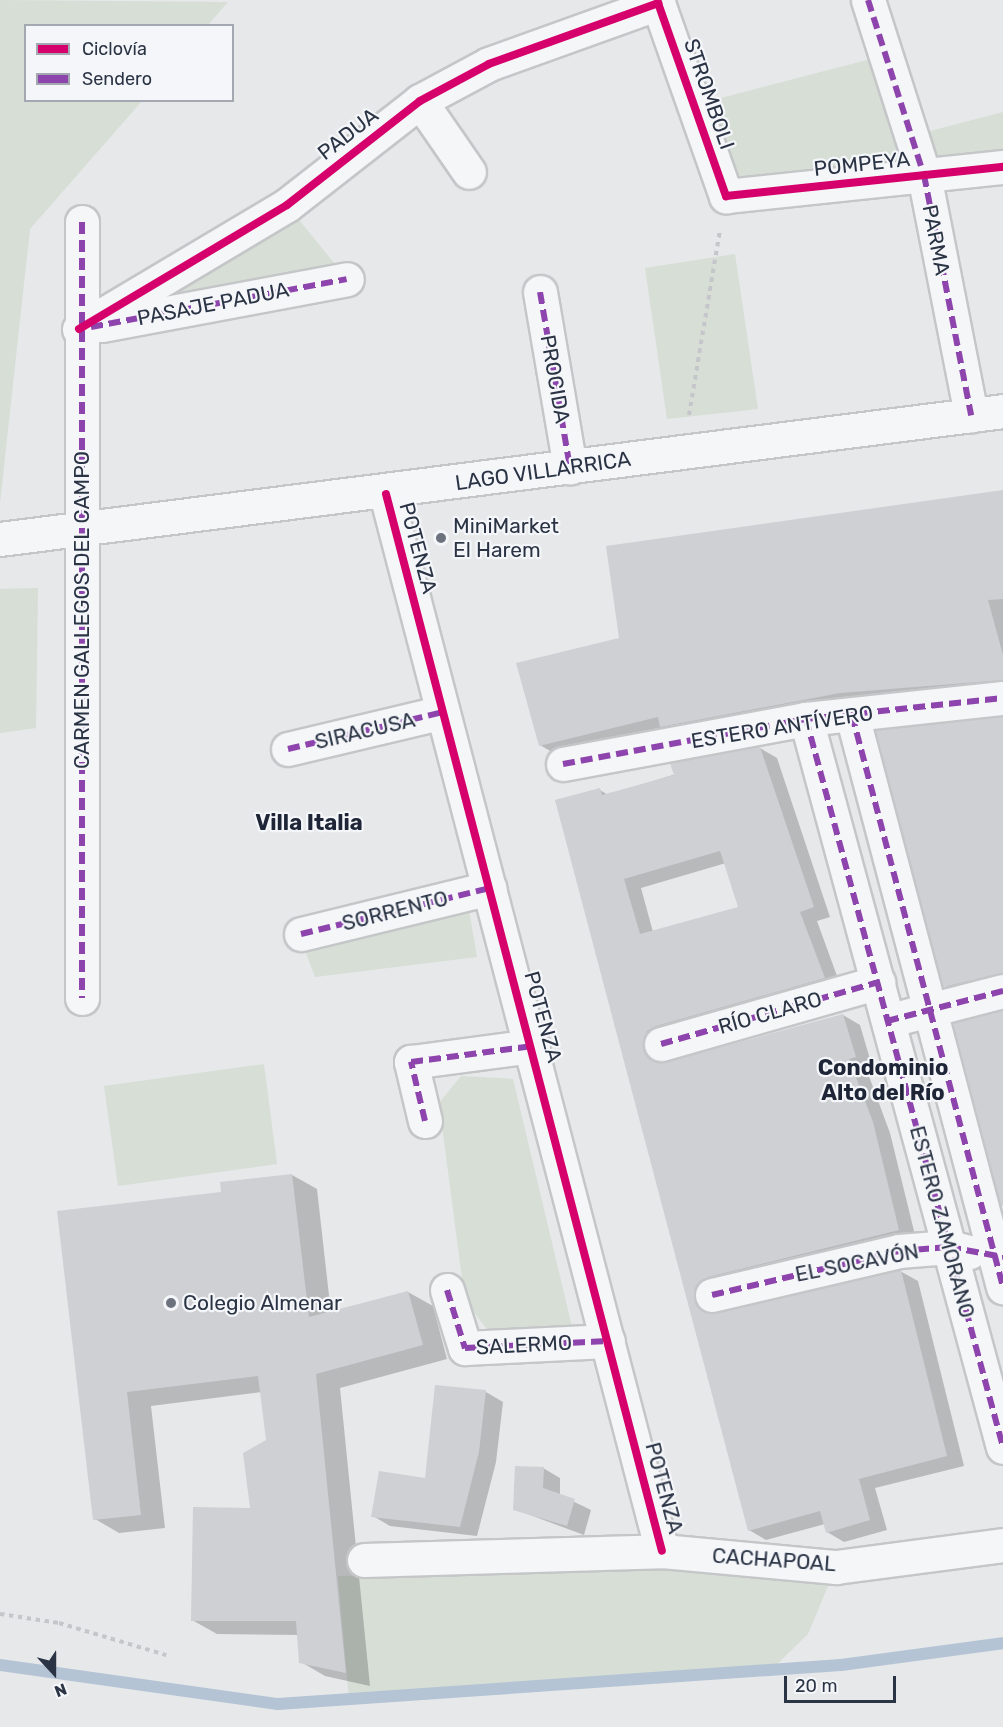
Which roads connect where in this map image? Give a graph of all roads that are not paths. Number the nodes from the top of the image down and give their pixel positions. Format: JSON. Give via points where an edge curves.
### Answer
{"nodes":[{"id":1,"x":868,"y":0,"type":"edge"},
{"id":2,"x":658,"y":3,"type":"joint"},
{"id":3,"x":420,"y":101,"type":"junction"},
{"id":4,"x":1003,"y":167,"type":"edge"},
{"id":5,"x":469,"y":172,"type":"dead end"},
{"id":6,"x":924,"y":175,"type":"junction"},
{"id":7,"x":726,"y":196,"type":"joint"},
{"id":8,"x":82,"y":222,"type":"dead end"},
{"id":9,"x":347,"y":279,"type":"dead end"},
{"id":10,"x":540,"y":292,"type":"dead end"},
{"id":11,"x":79,"y":329,"type":"junction"},
{"id":12,"x":1003,"y":411,"type":"edge"},
{"id":13,"x":971,"y":415,"type":"junction"},
{"id":14,"x":570,"y":467,"type":"junction"},
{"id":15,"x":386,"y":494,"type":"junction"},
{"id":16,"x":82,"y":532,"type":"junction"},
{"id":17,"x":0,"y":539,"type":"edge"},
{"id":18,"x":1003,"y":698,"type":"edge"},
{"id":19,"x":443,"y":712,"type":"junction"},
{"id":20,"x":852,"y":715,"type":"junction"},
{"id":21,"x":806,"y":719,"type":"junction"},
{"id":22,"x":288,"y":749,"type":"dead end"},
{"id":23,"x":563,"y":764,"type":"dead end"},
{"id":24,"x":489,"y":888,"type":"junction"},
{"id":25,"x":301,"y":934,"type":"dead end"},
{"id":26,"x":878,"y":982,"type":"junction"},
{"id":27,"x":1003,"y":991,"type":"edge"},
{"id":28,"x":82,"y":998,"type":"dead end"},
{"id":29,"x":926,"y":1010,"type":"junction"},
{"id":30,"x":887,"y":1021,"type":"junction"},
{"id":31,"x":661,"y":1044,"type":"dead end"},
{"id":32,"x":533,"y":1046,"type":"junction"},
{"id":33,"x":425,"y":1121,"type":"dead end"},
{"id":34,"x":949,"y":1247,"type":"junction"},
{"id":35,"x":1000,"y":1268,"type":"edge"},
{"id":36,"x":447,"y":1290,"type":"dead end"},
{"id":37,"x":712,"y":1295,"type":"dead end"},
{"id":38,"x":608,"y":1341,"type":"junction"},
{"id":39,"x":1003,"y":1447,"type":"edge"},
{"id":40,"x":1003,"y":1545,"type":"edge"},
{"id":41,"x":662,"y":1551,"type":"junction"},
{"id":42,"x":364,"y":1560,"type":"dead end"}],
"edges":[{"from":1,"to":6,"type":"street","name":"PARMA"},
{"from":2,"to":3,"type":"street","name":"PADUA","via":[[489,64]]},
{"from":2,"to":7,"type":"street","name":"STROMBOLI"},
{"from":3,"to":5,"type":"street"},
{"from":3,"to":11,"type":"street","name":"PADUA","via":[[287,205]]},
{"from":4,"to":6,"type":"street","name":"POMPEYA"},
{"from":6,"to":7,"type":"street","name":"POMPEYA"},
{"from":6,"to":13,"type":"street","name":"PARMA"},
{"from":8,"to":11,"type":"street","name":"CARMEN GALLEGOS DEL CAMPO"},
{"from":9,"to":11,"type":"street","name":"PASAJE PADUA"},
{"from":10,"to":14,"type":"street","name":"PROCIDA"},
{"from":11,"to":16,"type":"street","name":"CARMEN GALLEGOS DEL CAMPO"},
{"from":12,"to":13,"type":"street","name":"LAGO VILLARRICA"},
{"from":13,"to":14,"type":"street","name":"LAGO VILLARRICA"},
{"from":14,"to":15,"type":"street","name":"LAGO VILLARRICA"},
{"from":15,"to":16,"type":"street","name":"LAGO VILLARRICA"},
{"from":15,"to":19,"type":"street","name":"POTENZA"},
{"from":16,"to":17,"type":"street","name":"LAGO VILLARRICA"},
{"from":16,"to":28,"type":"street","name":"CARMEN GALLEGOS DEL CAMPO"},
{"from":18,"to":20,"type":"street","name":"ESTERO ANTÍVERO"},
{"from":19,"to":22,"type":"street","name":"SIRACUSA"},
{"from":19,"to":24,"type":"street","name":"POTENZA"},
{"from":20,"to":21,"type":"street","name":"ESTERO ANTÍVERO"},
{"from":20,"to":29,"type":"street"},
{"from":21,"to":23,"type":"street","name":"ESTERO ANTÍVERO"},
{"from":21,"to":26,"type":"street","name":"ESTERO ZAMORANO"},
{"from":24,"to":25,"type":"street","name":"SORRENTO"},
{"from":24,"to":32,"type":"street","name":"POTENZA"},
{"from":26,"to":30,"type":"street","name":"ESTERO ZAMORANO"},
{"from":26,"to":31,"type":"street","name":"RÍO CLARO"},
{"from":27,"to":29,"type":"street"},
{"from":29,"to":30,"type":"street"},
{"from":29,"to":35,"type":"street"},
{"from":30,"to":34,"type":"street","name":"ESTERO ZAMORANO"},
{"from":32,"to":33,"type":"street","via":[[411,1062]]},
{"from":32,"to":38,"type":"street","name":"POTENZA"},
{"from":34,"to":35,"type":"street","name":"EL SOCAVÓN"},
{"from":34,"to":37,"type":"street","name":"EL SOCAVÓN","via":[[899,1251]]},
{"from":34,"to":39,"type":"street","name":"ESTERO ZAMORANO"},
{"from":36,"to":38,"type":"street","name":"SALERMO","via":[[465,1348]]},
{"from":38,"to":41,"type":"street","name":"POTENZA"},
{"from":40,"to":41,"type":"street","name":"CACHAPOAL","via":[[836,1567]]},
{"from":41,"to":42,"type":"street","name":"CACHAPOAL"}]}
